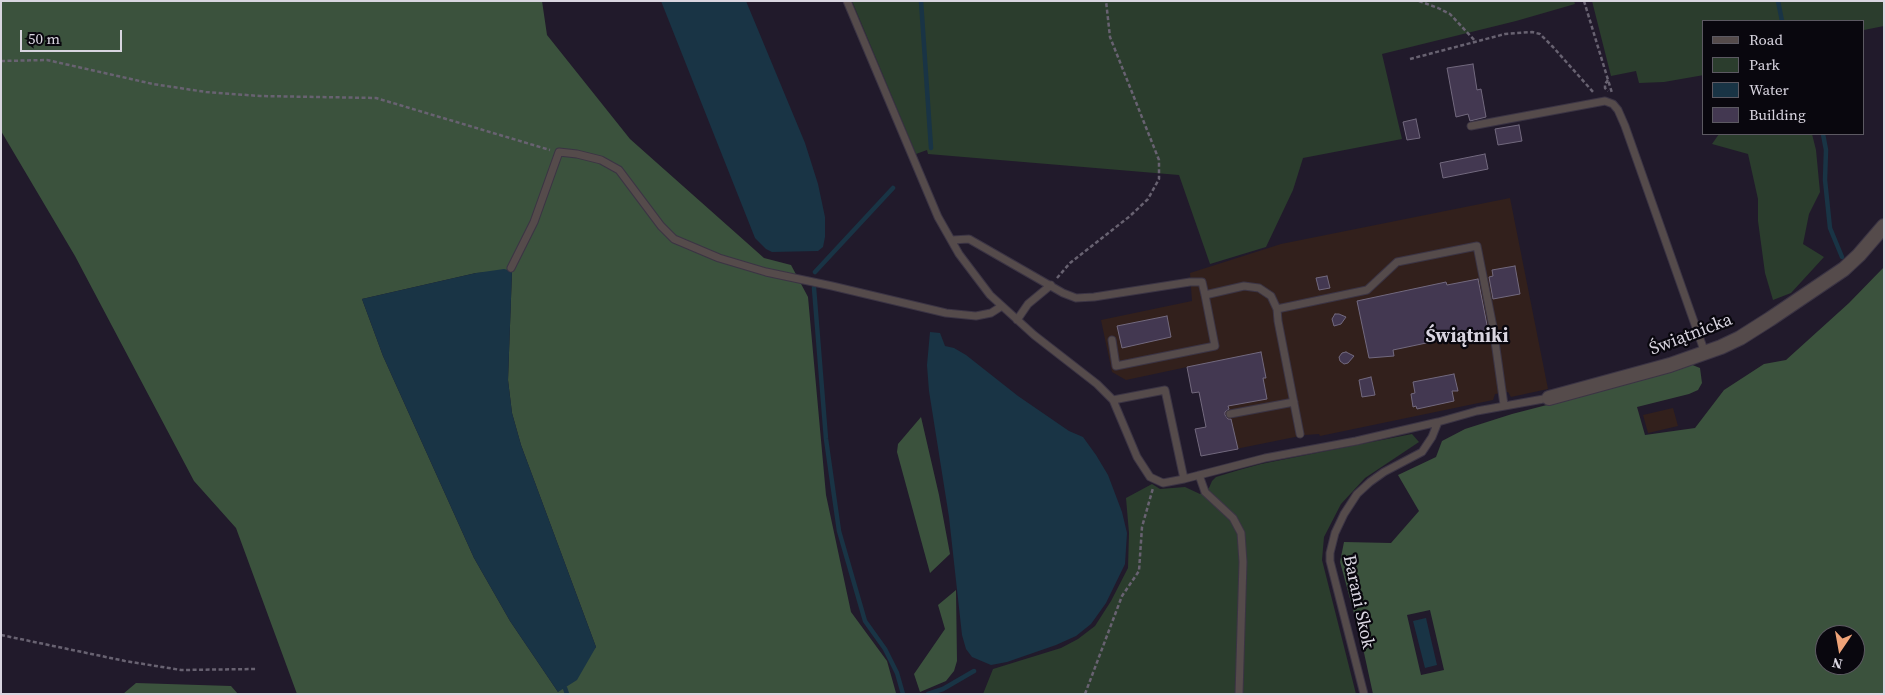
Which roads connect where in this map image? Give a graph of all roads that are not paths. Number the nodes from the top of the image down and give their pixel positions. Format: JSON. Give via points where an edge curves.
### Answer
{"nodes":[{"id":1,"x":847,"y":1,"type":"edge"},
{"id":2,"x":1471,"y":126,"type":"dead end"},
{"id":3,"x":1884,"y":226,"type":"edge"},
{"id":4,"x":952,"y":240,"type":"junction"},
{"id":5,"x":511,"y":268,"type":"dead end"},
{"id":6,"x":1051,"y":285,"type":"junction"},
{"id":7,"x":1205,"y":295,"type":"junction"},
{"id":8,"x":1002,"y":306,"type":"junction"},
{"id":9,"x":1277,"y":309,"type":"junction"},
{"id":10,"x":1017,"y":320,"type":"junction"},
{"id":11,"x":1112,"y":340,"type":"dead end"},
{"id":12,"x":1705,"y":353,"type":"junction"},
{"id":13,"x":1549,"y":398,"type":"joint"},
{"id":14,"x":1113,"y":400,"type":"junction"},
{"id":15,"x":1294,"y":402,"type":"junction"},
{"id":16,"x":1504,"y":405,"type":"junction"},
{"id":17,"x":1230,"y":414,"type":"dead end"},
{"id":18,"x":1438,"y":422,"type":"junction"},
{"id":19,"x":1300,"y":434,"type":"dead end"},
{"id":20,"x":1199,"y":475,"type":"junction"},
{"id":21,"x":1184,"y":479,"type":"junction"},
{"id":22,"x":1239,"y":694,"type":"edge"},
{"id":23,"x":1364,"y":694,"type":"edge"}],
"edges":[{"from":1,"to":4,"type":"lane","via":[[938,217]]},
{"from":2,"to":12,"type":"lane","via":[[1605,101],[1613,104],[1625,126]]},
{"from":3,"to":12,"type":"street","name":"Świątnicka","via":[[1844,269],[1770,320]]},
{"from":4,"to":6,"type":"lane","via":[[969,239]]},
{"from":4,"to":8,"type":"lane","via":[[990,295]]},
{"from":5,"to":8,"type":"lane","via":[[534,222],[559,152],[600,160],[619,170],[674,239],[719,258],[766,272],[946,313],[976,316],[991,313]]},
{"from":6,"to":7,"type":"lane","via":[[1076,298],[1202,282]]},
{"from":6,"to":10,"type":"lane","via":[[1028,304]]},
{"from":7,"to":9,"type":"lane","via":[[1244,286],[1259,288],[1272,296]]},
{"from":7,"to":11,"type":"lane","via":[[1215,346],[1116,366]]},
{"from":8,"to":10,"type":"lane"},
{"from":9,"to":15,"type":"lane"},
{"from":9,"to":16,"type":"lane","via":[[1367,290],[1397,262],[1477,246]]},
{"from":10,"to":14,"type":"lane"},
{"from":12,"to":13,"type":"street","name":"Świątnicka"},
{"from":13,"to":16,"type":"lane","name":"Świątnicka"},
{"from":14,"to":21,"type":"lane","via":[[1137,457],[1150,477],[1164,483]]},
{"from":14,"to":21,"type":"lane","via":[[1165,390]]},
{"from":15,"to":17,"type":"lane"},
{"from":15,"to":19,"type":"lane"},
{"from":16,"to":18,"type":"lane","name":"Świątnicka"},
{"from":18,"to":20,"type":"lane"},
{"from":18,"to":23,"type":"lane","name":"Barani Skok","via":[[1422,452],[1384,472],[1357,494],[1335,533],[1330,561]]},
{"from":20,"to":21,"type":"lane"},
{"from":20,"to":22,"type":"lane","via":[[1205,492],[1233,518],[1241,533]]}]}
